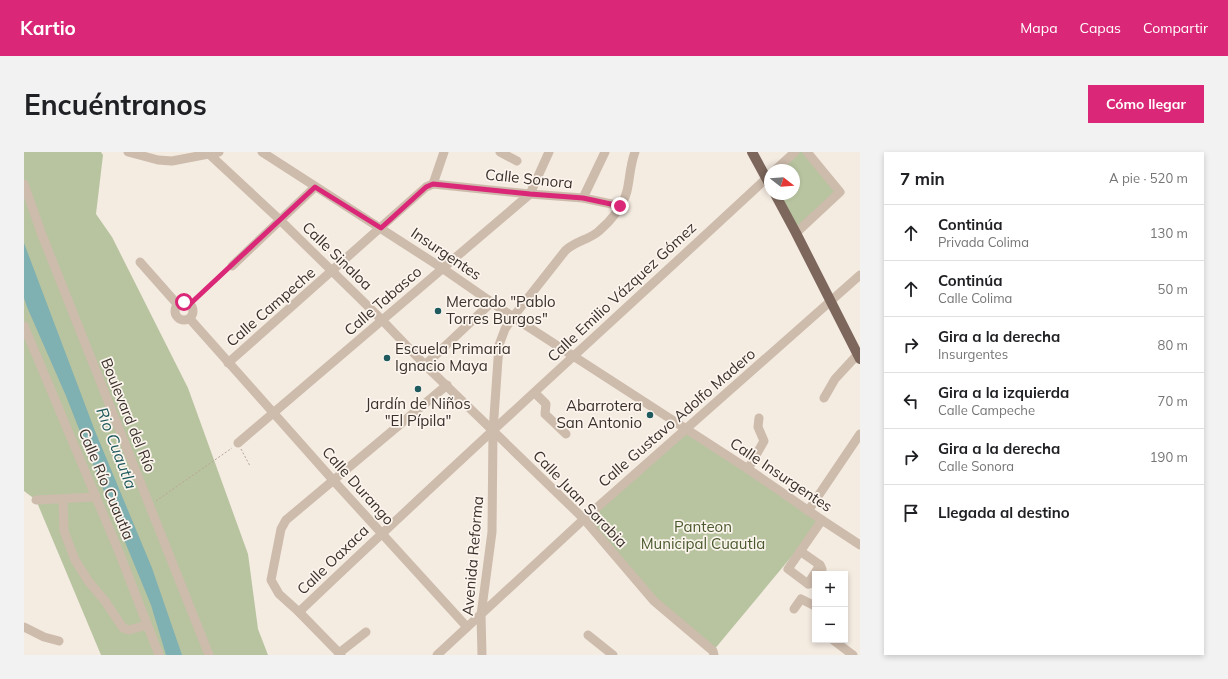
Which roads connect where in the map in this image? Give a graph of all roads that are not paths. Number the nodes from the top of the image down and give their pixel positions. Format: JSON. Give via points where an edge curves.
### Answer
{"nodes":[{"id":1,"x":128,"y":152,"type":"edge"},
{"id":2,"x":219,"y":152,"type":"edge"},
{"id":3,"x":262,"y":152,"type":"edge"},
{"id":4,"x":444,"y":152,"type":"edge"},
{"id":5,"x":500,"y":152,"type":"edge"},
{"id":6,"x":549,"y":152,"type":"edge"},
{"id":7,"x":605,"y":152,"type":"edge"},
{"id":8,"x":635,"y":152,"type":"edge"},
{"id":9,"x":752,"y":152,"type":"edge"},
{"id":10,"x":795,"y":152,"type":"edge"},
{"id":11,"x":807,"y":152,"type":"edge"},
{"id":12,"x":209,"y":154,"type":"junction"},
{"id":13,"x":518,"y":161,"type":"dead end"},
{"id":14,"x":782,"y":164,"type":"edge"},
{"id":15,"x":764,"y":171,"type":"edge"},
{"id":16,"x":764,"y":183,"type":"edge"},
{"id":17,"x":24,"y":184,"type":"edge"},
{"id":18,"x":433,"y":184,"type":"junction"},
{"id":19,"x":315,"y":187,"type":"junction"},
{"id":20,"x":530,"y":194,"type":"junction"},
{"id":21,"x":583,"y":198,"type":"junction"},
{"id":22,"x":778,"y":200,"type":"edge"},
{"id":23,"x":620,"y":206,"type":"junction"},
{"id":24,"x":280,"y":220,"type":"junction"},
{"id":25,"x":381,"y":228,"type":"junction"},
{"id":26,"x":796,"y":233,"type":"junction"},
{"id":27,"x":140,"y":262,"type":"dead end"},
{"id":28,"x":232,"y":266,"type":"road end"},
{"id":29,"x":442,"y":268,"type":"junction"},
{"id":30,"x":332,"y":271,"type":"junction"},
{"id":31,"x":860,"y":274,"type":"edge"},
{"id":32,"x":831,"y":301,"type":"junction"},
{"id":33,"x":492,"y":302,"type":"junction"},
{"id":34,"x":178,"y":304,"type":"junction"},
{"id":35,"x":513,"y":317,"type":"junction"},
{"id":36,"x":190,"y":319,"type":"junction"},
{"id":37,"x":383,"y":320,"type":"junction"},
{"id":38,"x":24,"y":326,"type":"edge"},
{"id":39,"x":573,"y":355,"type":"junction"},
{"id":40,"x":859,"y":356,"type":"edge"},
{"id":41,"x":228,"y":363,"type":"junction"},
{"id":42,"x":425,"y":365,"type":"junction"},
{"id":43,"x":447,"y":385,"type":"junction"},
{"id":44,"x":535,"y":393,"type":"junction"},
{"id":45,"x":824,"y":398,"type":"dead end"},
{"id":46,"x":273,"y":413,"type":"junction"},
{"id":47,"x":759,"y":418,"type":"dead end"},
{"id":48,"x":686,"y":429,"type":"junction"},
{"id":49,"x":493,"y":431,"type":"junction"},
{"id":50,"x":566,"y":434,"type":"dead end"},
{"id":51,"x":860,"y":434,"type":"edge"},
{"id":52,"x":238,"y":443,"type":"road end"},
{"id":53,"x":748,"y":469,"type":"junction"},
{"id":54,"x":332,"y":480,"type":"junction"},
{"id":55,"x":96,"y":497,"type":"junction"},
{"id":56,"x":36,"y":500,"type":"dead end"},
{"id":57,"x":62,"y":500,"type":"junction"},
{"id":58,"x":808,"y":511,"type":"junction"},
{"id":59,"x":584,"y":519,"type":"junction"},
{"id":60,"x":822,"y":520,"type":"junction"},
{"id":61,"x":382,"y":533,"type":"junction"},
{"id":62,"x":860,"y":545,"type":"edge"},
{"id":63,"x":800,"y":551,"type":"junction"},
{"id":64,"x":820,"y":570,"type":"edge"},
{"id":65,"x":812,"y":584,"type":"edge"},
{"id":66,"x":812,"y":604,"type":"edge"},
{"id":67,"x":794,"y":609,"type":"dead end"},
{"id":68,"x":299,"y":612,"type":"junction"},
{"id":69,"x":481,"y":615,"type":"junction"},
{"id":70,"x":147,"y":625,"type":"junction"},
{"id":71,"x":24,"y":627,"type":"edge"},
{"id":72,"x":467,"y":627,"type":"junction"},
{"id":73,"x":366,"y":632,"type":"dead end"},
{"id":74,"x":588,"y":635,"type":"dead end"},
{"id":75,"x":59,"y":641,"type":"dead end"},
{"id":76,"x":837,"y":643,"type":"edge"},
{"id":77,"x":340,"y":654,"type":"edge"},
{"id":78,"x":159,"y":655,"type":"edge"},
{"id":79,"x":209,"y":655,"type":"edge"},
{"id":80,"x":437,"y":655,"type":"edge"},
{"id":81,"x":482,"y":655,"type":"edge"},
{"id":82,"x":613,"y":655,"type":"edge"},
{"id":83,"x":714,"y":655,"type":"edge"},
{"id":84,"x":853,"y":655,"type":"edge"}],
"edges":[{"from":1,"to":12,"type":"street","via":[[172,161]]},
{"from":2,"to":12,"type":"street"},
{"from":3,"to":19,"type":"street","name":"Insurgentes"},
{"from":4,"to":18,"type":"street"},
{"from":5,"to":13,"type":"street"},
{"from":6,"to":20,"type":"street","name":"Calle Tabasco"},
{"from":7,"to":21,"type":"street"},
{"from":8,"to":23,"type":"street","name":"Avenida Reforma","via":[[626,193]]},
{"from":9,"to":15,"type":"main road"},
{"from":10,"to":14,"type":"street"},
{"from":11,"to":26,"type":"street","via":[[840,192]]},
{"from":12,"to":24,"type":"street","name":"Calle Sinaloa"},
{"from":16,"to":39,"type":"street","name":"Calle Emilio Vázquez Gómez"},
{"from":17,"to":79,"type":"street","name":"Boulevard del Río"},
{"from":18,"to":20,"type":"street","name":"Calle Sonora"},
{"from":18,"to":25,"type":"street","name":"Calle Campeche","via":[[426,187]]},
{"from":19,"to":24,"type":"street"},
{"from":19,"to":25,"type":"street","name":"Insurgentes"},
{"from":20,"to":21,"type":"street","name":"Calle Sonora"},
{"from":20,"to":29,"type":"street","name":"Calle Tabasco"},
{"from":21,"to":23,"type":"street","name":"Calle Sonora"},
{"from":22,"to":26,"type":"main road"},
{"from":23,"to":35,"type":"street","name":"Avenida Reforma","via":[[614,217],[598,233],[565,251]]},
{"from":24,"to":28,"type":"street"},
{"from":24,"to":30,"type":"street","name":"Calle Sinaloa"},
{"from":25,"to":29,"type":"street","name":"Insurgentes"},
{"from":25,"to":30,"type":"street","name":"Calle Campeche"},
{"from":26,"to":32,"type":"main road"},
{"from":27,"to":34,"type":"street"},
{"from":29,"to":33,"type":"street","name":"Insurgentes"},
{"from":29,"to":37,"type":"street","name":"Calle Tabasco"},
{"from":30,"to":37,"type":"street","name":"Calle Sinaloa"},
{"from":30,"to":41,"type":"street","name":"Calle Campeche"},
{"from":31,"to":32,"type":"street","name":"Calle Gustavo Adolfo Madero"},
{"from":32,"to":40,"type":"main road"},
{"from":32,"to":48,"type":"street","name":"Calle Gustavo Adolfo Madero"},
{"from":33,"to":35,"type":"street","name":"Insurgentes"},
{"from":33,"to":42,"type":"street"},
{"from":34,"to":36,"type":"street","via":[[175,311],[177,317],[183,321]]},
{"from":34,"to":36,"type":"street","via":[[190,304],[194,312]]},
{"from":35,"to":39,"type":"street","name":"Insurgentes"},
{"from":35,"to":49,"type":"street","name":"Avenida Reforma","via":[[499,345]]},
{"from":36,"to":41,"type":"street","name":"Calle Durango"},
{"from":37,"to":42,"type":"street","name":"Calle Sinaloa"},
{"from":37,"to":46,"type":"street","name":"Calle Tabasco"},
{"from":38,"to":55,"type":"street","name":"Calle Río Cuautla"},
{"from":39,"to":44,"type":"street","name":"Calle Emilio Vázquez Gómez"},
{"from":39,"to":48,"type":"street","name":"Calle Insurgentes"},
{"from":40,"to":45,"type":"street","via":[[836,379]]},
{"from":41,"to":46,"type":"street","name":"Calle Durango"},
{"from":42,"to":43,"type":"street","name":"Calle Sinaloa"},
{"from":43,"to":49,"type":"street","name":"Calle Sinaloa"},
{"from":43,"to":54,"type":"street"},
{"from":44,"to":49,"type":"street","name":"Calle Emilio Vázquez Gómez"},
{"from":44,"to":50,"type":"street","via":[[546,404],[545,414]]},
{"from":46,"to":52,"type":"street","name":"Calle Tabasco"},
{"from":46,"to":54,"type":"street","name":"Calle Durango"},
{"from":47,"to":53,"type":"street","via":[[758,427],[764,441]]},
{"from":48,"to":53,"type":"street","name":"Calle Insurgentes"},
{"from":48,"to":59,"type":"street","name":"Calle Gustavo Adolfo Madero"},
{"from":49,"to":59,"type":"street","name":"Calle Juan Sarabia"},
{"from":49,"to":61,"type":"street","name":"Calle Oaxaca"},
{"from":49,"to":69,"type":"street","name":"Avenida Reforma","via":[[492,532]]},
{"from":51,"to":58,"type":"street"},
{"from":53,"to":58,"type":"street","name":"Calle Insurgentes"},
{"from":54,"to":61,"type":"street","name":"Calle Durango"},
{"from":54,"to":68,"type":"street","via":[[286,520],[281,529],[271,580],[279,594]]},
{"from":55,"to":57,"type":"street"},
{"from":55,"to":70,"type":"street","name":"Calle Río Cuautla"},
{"from":56,"to":57,"type":"street"},
{"from":57,"to":70,"type":"street","via":[[64,531],[75,560],[89,582],[123,628],[129,630]]},
{"from":58,"to":60,"type":"street","name":"Calle Insurgentes"},
{"from":59,"to":69,"type":"street","name":"Calle Gustavo Adolfo Madero"},
{"from":59,"to":83,"type":"street","name":"Calle Juan Sarabia","via":[[654,601],[713,651]]},
{"from":60,"to":62,"type":"street","name":"Calle Insurgentes"},
{"from":60,"to":63,"type":"street"},
{"from":61,"to":68,"type":"street","name":"Calle Oaxaca"},
{"from":61,"to":72,"type":"street","name":"Calle Durango"},
{"from":63,"to":64,"type":"street"},
{"from":63,"to":65,"type":"street","via":[[788,569]]},
{"from":66,"to":67,"type":"street","via":[[801,599]]},
{"from":68,"to":77,"type":"street"},
{"from":69,"to":72,"type":"street","name":"Calle Gustavo Adolfo Madero"},
{"from":69,"to":81,"type":"street","name":"Avenida Reforma"},
{"from":70,"to":78,"type":"street","name":"Calle Río Cuautla"},
{"from":71,"to":75,"type":"street"},
{"from":72,"to":80,"type":"street","name":"Calle Gustavo Adolfo Madero"},
{"from":73,"to":77,"type":"street"},
{"from":74,"to":82,"type":"street"},
{"from":76,"to":84,"type":"street"}]}
